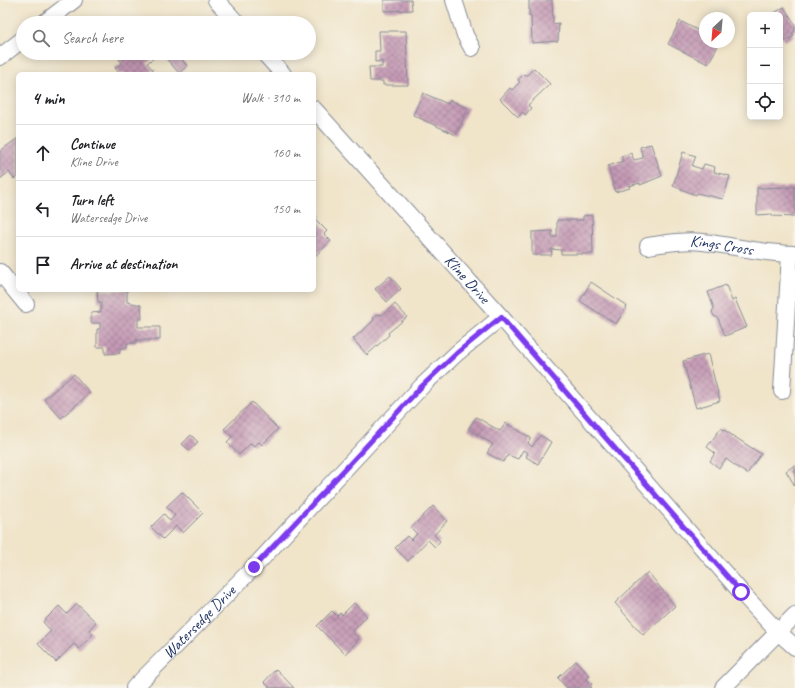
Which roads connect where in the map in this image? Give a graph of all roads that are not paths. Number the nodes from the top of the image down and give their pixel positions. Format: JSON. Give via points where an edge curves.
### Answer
{"nodes":[{"id":1,"x":74,"y":0,"type":"edge"},
{"id":2,"x":216,"y":0,"type":"edge"},
{"id":3,"x":454,"y":0,"type":"edge"},
{"id":4,"x":53,"y":16,"type":"edge"},
{"id":5,"x":231,"y":16,"type":"edge"},
{"id":6,"x":16,"y":44,"type":"edge"},
{"id":7,"x":472,"y":48,"type":"dead end"},
{"id":8,"x":0,"y":57,"type":"edge"},
{"id":9,"x":270,"y":60,"type":"edge"},
{"id":10,"x":281,"y":72,"type":"edge"},
{"id":11,"x":316,"y":111,"type":"edge"},
{"id":12,"x":648,"y":246,"type":"dead end"},
{"id":13,"x":792,"y":254,"type":"edge"},
{"id":14,"x":0,"y":272,"type":"edge"},
{"id":15,"x":16,"y":292,"type":"edge"},
{"id":16,"x":16,"y":292,"type":"edge"},
{"id":17,"x":26,"y":304,"type":"dead end"},
{"id":18,"x":501,"y":317,"type":"junction"},
{"id":19,"x":782,"y":391,"type":"dead end"},
{"id":20,"x":795,"y":615,"type":"edge"},
{"id":21,"x":778,"y":632,"type":"junction"},
{"id":22,"x":795,"y":647,"type":"edge"},
{"id":23,"x":134,"y":688,"type":"edge"},
{"id":24,"x":723,"y":688,"type":"edge"}],
"edges":[{"from":1,"to":4,"type":"street"},
{"from":2,"to":5,"type":"street"},
{"from":3,"to":7,"type":"street"},
{"from":6,"to":8,"type":"street"},
{"from":9,"to":10,"type":"street"},
{"from":11,"to":18,"type":"street","name":"Kline Drive"},
{"from":12,"to":13,"type":"street","name":"Kings Cross","via":[[703,242]]},
{"from":13,"to":19,"type":"street"},
{"from":14,"to":15,"type":"street"},
{"from":16,"to":17,"type":"street"},
{"from":18,"to":21,"type":"street","name":"Kline Drive"},
{"from":18,"to":23,"type":"street","name":"Watersedge Drive","via":[[422,386],[254,567]]},
{"from":20,"to":21,"type":"street"},
{"from":21,"to":22,"type":"street","name":"Kline Drive"},
{"from":21,"to":24,"type":"street"}]}
